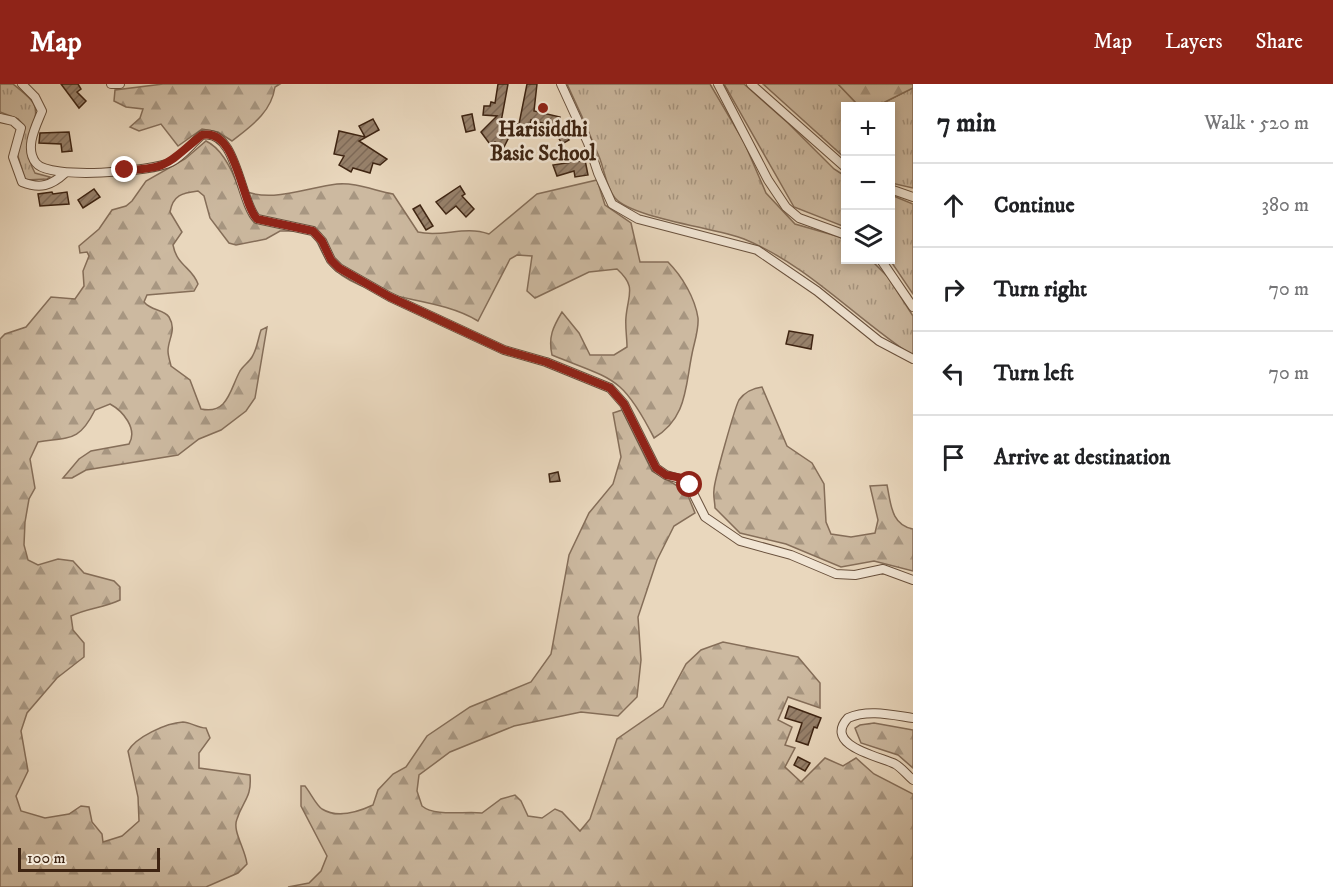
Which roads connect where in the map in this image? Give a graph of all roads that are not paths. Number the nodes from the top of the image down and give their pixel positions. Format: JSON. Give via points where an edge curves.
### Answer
{"nodes":[{"id":1,"x":22,"y":84,"type":"edge"},
{"id":2,"x":111,"y":84,"type":"edge"},
{"id":3,"x":120,"y":84,"type":"edge"},
{"id":4,"x":561,"y":84,"type":"edge"},
{"id":5,"x":718,"y":84,"type":"edge"},
{"id":6,"x":751,"y":84,"type":"edge"},
{"id":7,"x":0,"y":118,"type":"edge"},
{"id":8,"x":841,"y":164,"type":"edge"},
{"id":9,"x":65,"y":173,"type":"junction"},
{"id":10,"x":895,"y":190,"type":"edge"},
{"id":11,"x":913,"y":197,"type":"edge"},
{"id":12,"x":841,"y":233,"type":"edge"},
{"id":13,"x":884,"y":264,"type":"edge"},
{"id":14,"x":913,"y":307,"type":"edge"},
{"id":15,"x":913,"y":359,"type":"edge"},
{"id":16,"x":913,"y":580,"type":"edge"},
{"id":17,"x":913,"y":718,"type":"edge"},
{"id":18,"x":913,"y":780,"type":"edge"}],
"edges":[{"from":1,"to":9,"type":"street","via":[[42,111],[31,145],[34,161],[41,168]]},
{"from":2,"to":3,"type":"street"},
{"from":4,"to":15,"type":"street","via":[[612,204],[638,219],[758,250],[818,291],[879,341]]},
{"from":5,"to":12,"type":"street","via":[[786,207],[800,218]]},
{"from":6,"to":8,"type":"street"},
{"from":7,"to":9,"type":"street","via":[[21,128],[13,158],[22,182],[46,186]]},
{"from":9,"to":16,"type":"street","via":[[169,164],[202,135],[213,136],[225,145],[257,219],[313,231],[339,268],[390,297],[504,350],[610,388],[624,404],[656,468],[687,481],[700,512],[724,531],[740,541],[791,555],[836,574],[855,575],[883,568]]},
{"from":10,"to":11,"type":"street"},
{"from":13,"to":14,"type":"street"},
{"from":17,"to":18,"type":"street","via":[[861,714],[848,718],[843,733],[861,753],[897,765]]}]}
